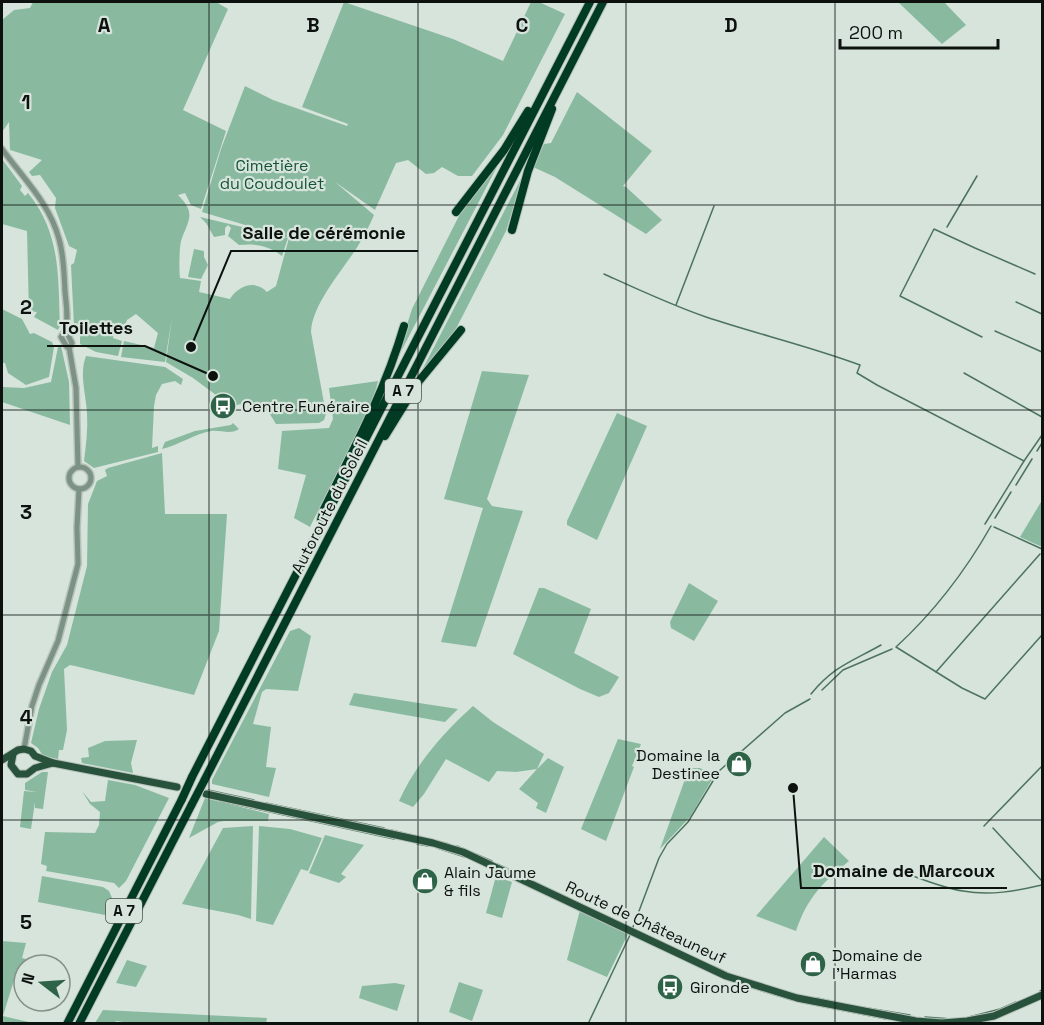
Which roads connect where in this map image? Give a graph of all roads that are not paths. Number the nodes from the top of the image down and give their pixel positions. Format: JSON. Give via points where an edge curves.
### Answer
{"nodes":[{"id":1,"x":590,"y":2,"type":"edge"},
{"id":2,"x":603,"y":2,"type":"edge"},
{"id":3,"x":549,"y":80,"type":"junction"},
{"id":4,"x":560,"y":86,"type":"junction"},
{"id":5,"x":2,"y":149,"type":"edge"},
{"id":6,"x":456,"y":212,"type":"dead end"},
{"id":7,"x":512,"y":230,"type":"dead end"},
{"id":8,"x":404,"y":326,"type":"dead end"},
{"id":9,"x":461,"y":330,"type":"dead end"},
{"id":10,"x":368,"y":459,"type":"junction"},
{"id":11,"x":78,"y":467,"type":"junction"},
{"id":12,"x":79,"y":489,"type":"junction"},
{"id":13,"x":319,"y":531,"type":"junction"},
{"id":14,"x":24,"y":749,"type":"junction"},
{"id":15,"x":13,"y":754,"type":"junction"},
{"id":16,"x":35,"y":756,"type":"junction"},
{"id":17,"x":2,"y":760,"type":"edge"},
{"id":18,"x":52,"y":763,"type":"junction"},
{"id":19,"x":11,"y":765,"type":"junction"},
{"id":20,"x":34,"y":768,"type":"junction"},
{"id":21,"x":177,"y":788,"type":"dead end"},
{"id":22,"x":206,"y":794,"type":"dead end"},
{"id":23,"x":1042,"y":995,"type":"edge"},
{"id":24,"x":67,"y":1023,"type":"edge"},
{"id":25,"x":79,"y":1023,"type":"edge"}],
"edges":[{"from":1,"to":3,"type":"highway","name":"Autoroute du Soleil","number":"A 7"},
{"from":2,"to":4,"type":"highway","name":"Autoroute du Soleil","number":"A 7"},
{"from":3,"to":6,"type":"highway","via":[[504,150]]},
{"from":3,"to":13,"type":"highway","name":"Autoroute du Soleil","number":"A 7"},
{"from":4,"to":7,"type":"highway","via":[[528,171]]},
{"from":4,"to":10,"type":"highway","name":"Autoroute du Soleil","number":"A 7"},
{"from":5,"to":11,"type":"street","via":[[52,218],[63,254],[65,332],[72,343],[69,347],[76,387]]},
{"from":8,"to":13,"type":"highway","via":[[394,362],[324,509]]},
{"from":9,"to":10,"type":"highway","via":[[419,381]]},
{"from":10,"to":25,"type":"highway","name":"Autoroute du Soleil","number":"A 7","bridge":true},
{"from":11,"to":12,"type":"street","via":[[69,477]]},
{"from":11,"to":12,"type":"street","via":[[87,469],[91,478],[87,486]]},
{"from":12,"to":14,"type":"street","via":[[78,564],[58,641],[32,706]]},
{"from":13,"to":24,"type":"highway","name":"Autoroute du Soleil","number":"A 7","bridge":true},
{"from":14,"to":15,"type":"main road"},
{"from":14,"to":16,"type":"main road"},
{"from":15,"to":17,"type":"main road"},
{"from":15,"to":19,"type":"main road"},
{"from":16,"to":18,"type":"main road"},
{"from":16,"to":20,"type":"main road"},
{"from":17,"to":19,"type":"main road"},
{"from":18,"to":20,"type":"main road"},
{"from":18,"to":21,"type":"main road"},
{"from":19,"to":20,"type":"main road","via":[[22,775]]},
{"from":22,"to":23,"type":"main road","name":"Route de Châteauneuf","via":[[463,852],[726,976],[797,998],[942,1023],[994,1016]]}]}
